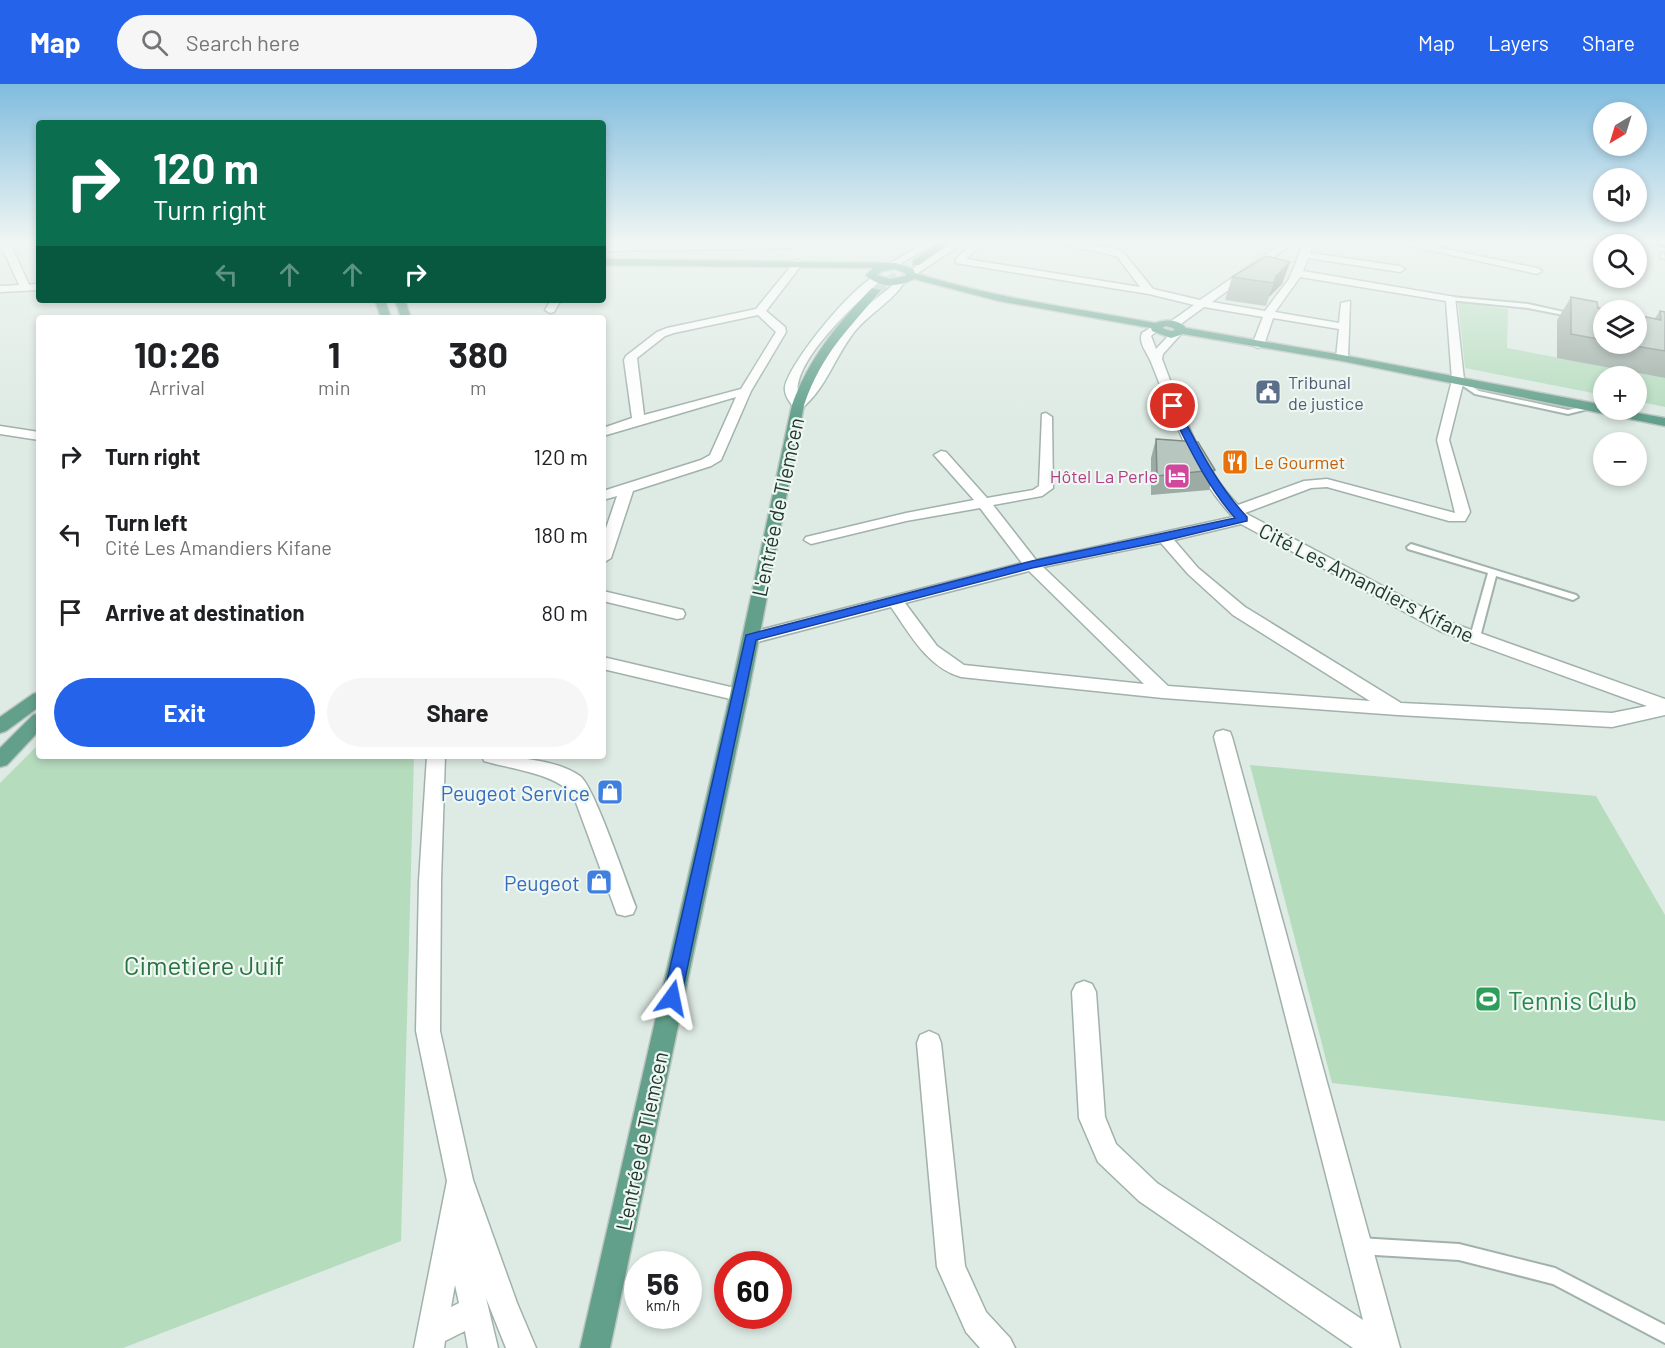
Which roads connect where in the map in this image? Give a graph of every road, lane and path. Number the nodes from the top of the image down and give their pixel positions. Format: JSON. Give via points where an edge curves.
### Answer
{"nodes":[{"id":1,"x":766,"y":302,"type":"edge"},
{"id":2,"x":860,"y":302,"type":"tunnel mouth"},
{"id":3,"x":878,"y":302,"type":"tunnel mouth"},
{"id":4,"x":1029,"y":302,"type":"edge"},
{"id":5,"x":1156,"y":302,"type":"edge"},
{"id":6,"x":1277,"y":302,"type":"edge"},
{"id":7,"x":1451,"y":302,"type":"edge"},
{"id":8,"x":1484,"y":302,"type":"edge"},
{"id":9,"x":1200,"y":303,"type":"junction"},
{"id":10,"x":1346,"y":303,"type":"dead end"},
{"id":11,"x":760,"y":310,"type":"junction"},
{"id":12,"x":1270,"y":315,"type":"junction"},
{"id":13,"x":1582,"y":316,"type":"edge"},
{"id":14,"x":1167,"y":320,"type":"junction"},
{"id":15,"x":1344,"y":327,"type":"junction"},
{"id":16,"x":1258,"y":345,"type":"junction"},
{"id":17,"x":1342,"y":358,"type":"junction"},
{"id":18,"x":1156,"y":359,"type":"junction"},
{"id":19,"x":1458,"y":380,"type":"junction"},
{"id":20,"x":745,"y":391,"type":"junction"},
{"id":21,"x":798,"y":405,"type":"junction"},
{"id":22,"x":1593,"y":408,"type":"edge"},
{"id":23,"x":1046,"y":417,"type":"dead end"},
{"id":24,"x":1647,"y":418,"type":"edge"},
{"id":25,"x":639,"y":420,"type":"junction"},
{"id":26,"x":1665,"y":422,"type":"edge"},
{"id":27,"x":0,"y":430,"type":"edge"},
{"id":28,"x":606,"y":431,"type":"edge"},
{"id":29,"x":36,"y":436,"type":"edge"},
{"id":30,"x":941,"y":455,"type":"dead end"},
{"id":31,"x":627,"y":488,"type":"junction"},
{"id":32,"x":606,"y":495,"type":"edge"},
{"id":33,"x":983,"y":502,"type":"junction"},
{"id":34,"x":1240,"y":515,"type":"junction"},
{"id":35,"x":1164,"y":538,"type":"junction"},
{"id":36,"x":811,"y":540,"type":"dead end"},
{"id":37,"x":1411,"y":547,"type":"dead end"},
{"id":38,"x":606,"y":549,"type":"edge"},
{"id":39,"x":1032,"y":565,"type":"junction"},
{"id":40,"x":1492,"y":572,"type":"junction"},
{"id":41,"x":606,"y":597,"type":"edge"},
{"id":42,"x":1574,"y":597,"type":"dead end"},
{"id":43,"x":895,"y":601,"type":"junction"},
{"id":44,"x":677,"y":614,"type":"dead end"},
{"id":45,"x":1475,"y":637,"type":"junction"},
{"id":46,"x":750,"y":638,"type":"junction"},
{"id":47,"x":606,"y":664,"type":"edge"},
{"id":48,"x":1163,"y":692,"type":"junction"},
{"id":49,"x":739,"y":695,"type":"junction"},
{"id":50,"x":36,"y":700,"type":"edge"},
{"id":51,"x":1665,"y":707,"type":"edge"},
{"id":52,"x":1398,"y":709,"type":"junction"},
{"id":53,"x":36,"y":723,"type":"edge"},
{"id":54,"x":0,"y":726,"type":"edge"},
{"id":55,"x":1223,"y":737,"type":"dead end"},
{"id":56,"x":436,"y":759,"type":"edge"},
{"id":57,"x":503,"y":759,"type":"edge"},
{"id":58,"x":0,"y":760,"type":"edge"},
{"id":59,"x":625,"y":907,"type":"dead end"},
{"id":60,"x":1084,"y":992,"type":"dead end"},
{"id":61,"x":929,"y":1043,"type":"dead end"},
{"id":62,"x":460,"y":1180,"type":"junction"},
{"id":63,"x":1358,"y":1245,"type":"junction"},
{"id":64,"x":475,"y":1310,"type":"junction"},
{"id":65,"x":1665,"y":1334,"type":"edge"},
{"id":66,"x":431,"y":1340,"type":"edge"},
{"id":67,"x":483,"y":1348,"type":"edge"},
{"id":68,"x":521,"y":1348,"type":"edge"},
{"id":69,"x":595,"y":1348,"type":"edge"},
{"id":70,"x":1000,"y":1348,"type":"edge"},
{"id":71,"x":1379,"y":1348,"type":"edge"},
{"id":72,"x":1385,"y":1348,"type":"edge"}],
"edges":[{"from":1,"to":11,"type":"street"},
{"from":2,"to":21,"type":"main road","name":"L'entrée de Tlemcen","via":[[822,352]]},
{"from":3,"to":21,"type":"street","name":"L'entrée de Tlemcen","via":[[848,333],[810,395]]},
{"from":4,"to":14,"type":"main road"},
{"from":5,"to":14,"type":"street"},
{"from":6,"to":12,"type":"street"},
{"from":7,"to":19,"type":"street"},
{"from":8,"to":13,"type":"lane"},
{"from":9,"to":12,"type":"street"},
{"from":9,"to":14,"type":"street"},
{"from":9,"to":14,"type":"street"},
{"from":10,"to":15,"type":"street"},
{"from":11,"to":20,"type":"street","via":[[781,332]]},
{"from":11,"to":25,"type":"street","via":[[671,330],[632,356]]},
{"from":12,"to":15,"type":"street"},
{"from":12,"to":16,"type":"street"},
{"from":14,"to":16,"type":"main road"},
{"from":14,"to":18,"type":"street"},
{"from":14,"to":18,"type":"street","name":"Cité Les Amandiers Kifane","via":[[1146,335]]},
{"from":15,"to":17,"type":"street"},
{"from":16,"to":17,"type":"main road"},
{"from":17,"to":19,"type":"main road"},
{"from":18,"to":34,"type":"street","name":"Cité Les Amandiers Kifane","via":[[1179,420],[1206,471]]},
{"from":19,"to":22,"type":"main road"},
{"from":19,"to":34,"type":"street","via":[[1443,441],[1463,512],[1460,518],[1327,483],[1309,484]]},
{"from":20,"to":25,"type":"street"},
{"from":20,"to":31,"type":"street","via":[[716,457]]},
{"from":21,"to":46,"type":"main road","name":"L'entrée de Tlemcen"},
{"from":23,"to":33,"type":"street","via":[[1046,488]]},
{"from":24,"to":26,"type":"main road"},
{"from":25,"to":28,"type":"street"},
{"from":27,"to":29,"type":"street"},
{"from":30,"to":33,"type":"street"},
{"from":31,"to":32,"type":"street"},
{"from":31,"to":38,"type":"street"},
{"from":33,"to":36,"type":"street"},
{"from":33,"to":39,"type":"street"},
{"from":34,"to":35,"type":"street"},
{"from":34,"to":45,"type":"street","name":"Cité Les Amandiers Kifane","via":[[1446,627]]},
{"from":35,"to":39,"type":"street"},
{"from":35,"to":52,"type":"street","via":[[1193,571],[1239,611]]},
{"from":37,"to":40,"type":"lane"},
{"from":39,"to":43,"type":"street"},
{"from":39,"to":48,"type":"street"},
{"from":40,"to":42,"type":"lane"},
{"from":40,"to":45,"type":"lane"},
{"from":41,"to":44,"type":"street"},
{"from":43,"to":46,"type":"street"},
{"from":43,"to":48,"type":"street","via":[[936,658],[961,671]]},
{"from":45,"to":51,"type":"street","name":"Cité Les Amandiers Kifane"},
{"from":46,"to":49,"type":"main road","name":"L'entrée de Tlemcen"},
{"from":47,"to":49,"type":"street"},
{"from":48,"to":52,"type":"street"},
{"from":49,"to":69,"type":"main road","name":"L'entrée de Tlemcen"},
{"from":50,"to":54,"type":"main road"},
{"from":51,"to":52,"type":"street","via":[[1612,720]]},
{"from":53,"to":58,"type":"main road"},
{"from":55,"to":63,"type":"street"},
{"from":56,"to":62,"type":"street","via":[[428,1031]]},
{"from":57,"to":59,"type":"street","via":[[561,774],[575,782]]},
{"from":60,"to":71,"type":"street","via":[[1092,1118],[1107,1153],[1148,1192]]},
{"from":61,"to":70,"type":"street","via":[[951,1267],[976,1322]]},
{"from":62,"to":64,"type":"street","via":[[467,1270]]},
{"from":62,"to":66,"type":"street"},
{"from":62,"to":68,"type":"street"},
{"from":63,"to":65,"type":"lane","via":[[1459,1252],[1555,1276]]},
{"from":63,"to":72,"type":"street"},
{"from":64,"to":66,"type":"street"},
{"from":64,"to":67,"type":"street"}]}
